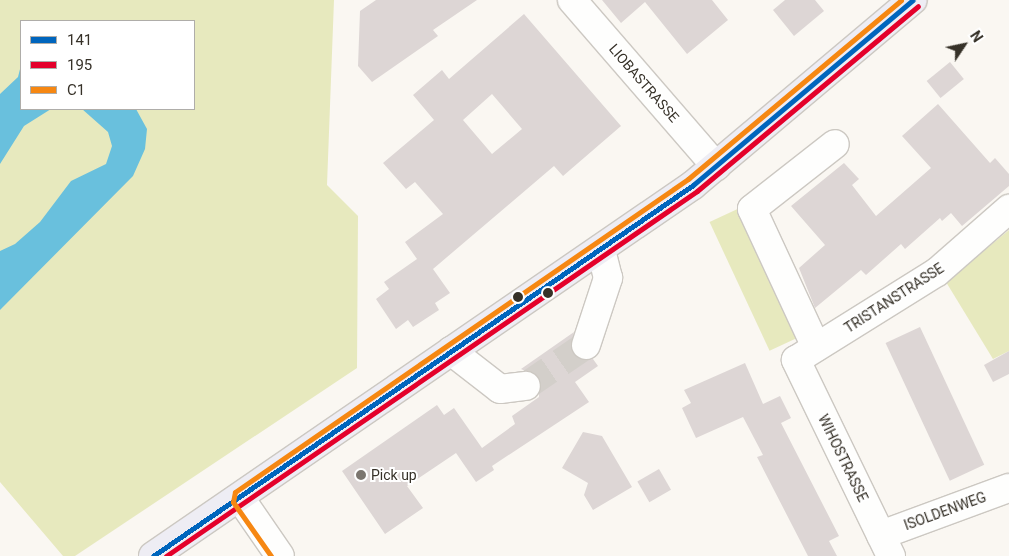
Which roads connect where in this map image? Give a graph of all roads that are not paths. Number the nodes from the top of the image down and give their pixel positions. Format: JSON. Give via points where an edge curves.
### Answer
{"nodes":[{"id":1,"x":572,"y":0,"type":"edge"},
{"id":2,"x":913,"y":0,"type":"edge"},
{"id":3,"x":835,"y":144,"type":"dead end"},
{"id":4,"x":716,"y":166,"type":"junction"},
{"id":5,"x":1009,"y":208,"type":"edge"},
{"id":6,"x":601,"y":249,"type":"junction"},
{"id":7,"x":586,"y":345,"type":"tunnel mouth"},
{"id":8,"x":451,"y":351,"type":"junction"},
{"id":9,"x":806,"y":353,"type":"junction"},
{"id":10,"x":526,"y":386,"type":"tunnel mouth"},
{"id":11,"x":1009,"y":488,"type":"edge"},
{"id":12,"x":240,"y":498,"type":"junction"},
{"id":13,"x":886,"y":545,"type":"edge"},
{"id":14,"x":152,"y":556,"type":"edge"},
{"id":15,"x":280,"y":556,"type":"edge"}],
"edges":[{"from":1,"to":4,"type":"street","name":"LIOBASTRASSE"},
{"from":2,"to":4,"type":"main road"},
{"from":3,"to":9,"type":"street","name":"WIHOSTRASSE","via":[[752,209]]},
{"from":4,"to":6,"type":"main road"},
{"from":5,"to":9,"type":"street","name":"TRISTANSTRASSE","via":[[937,272]]},
{"from":6,"to":7,"type":"street","via":[[608,278]]},
{"from":6,"to":8,"type":"main road"},
{"from":8,"to":10,"type":"street","via":[[500,389]]},
{"from":8,"to":12,"type":"main road"},
{"from":9,"to":13,"type":"street","name":"WIHOSTRASSE"},
{"from":11,"to":13,"type":"street","name":"ISOLDENWEG"},
{"from":12,"to":14,"type":"main road"},
{"from":12,"to":15,"type":"street"}]}
